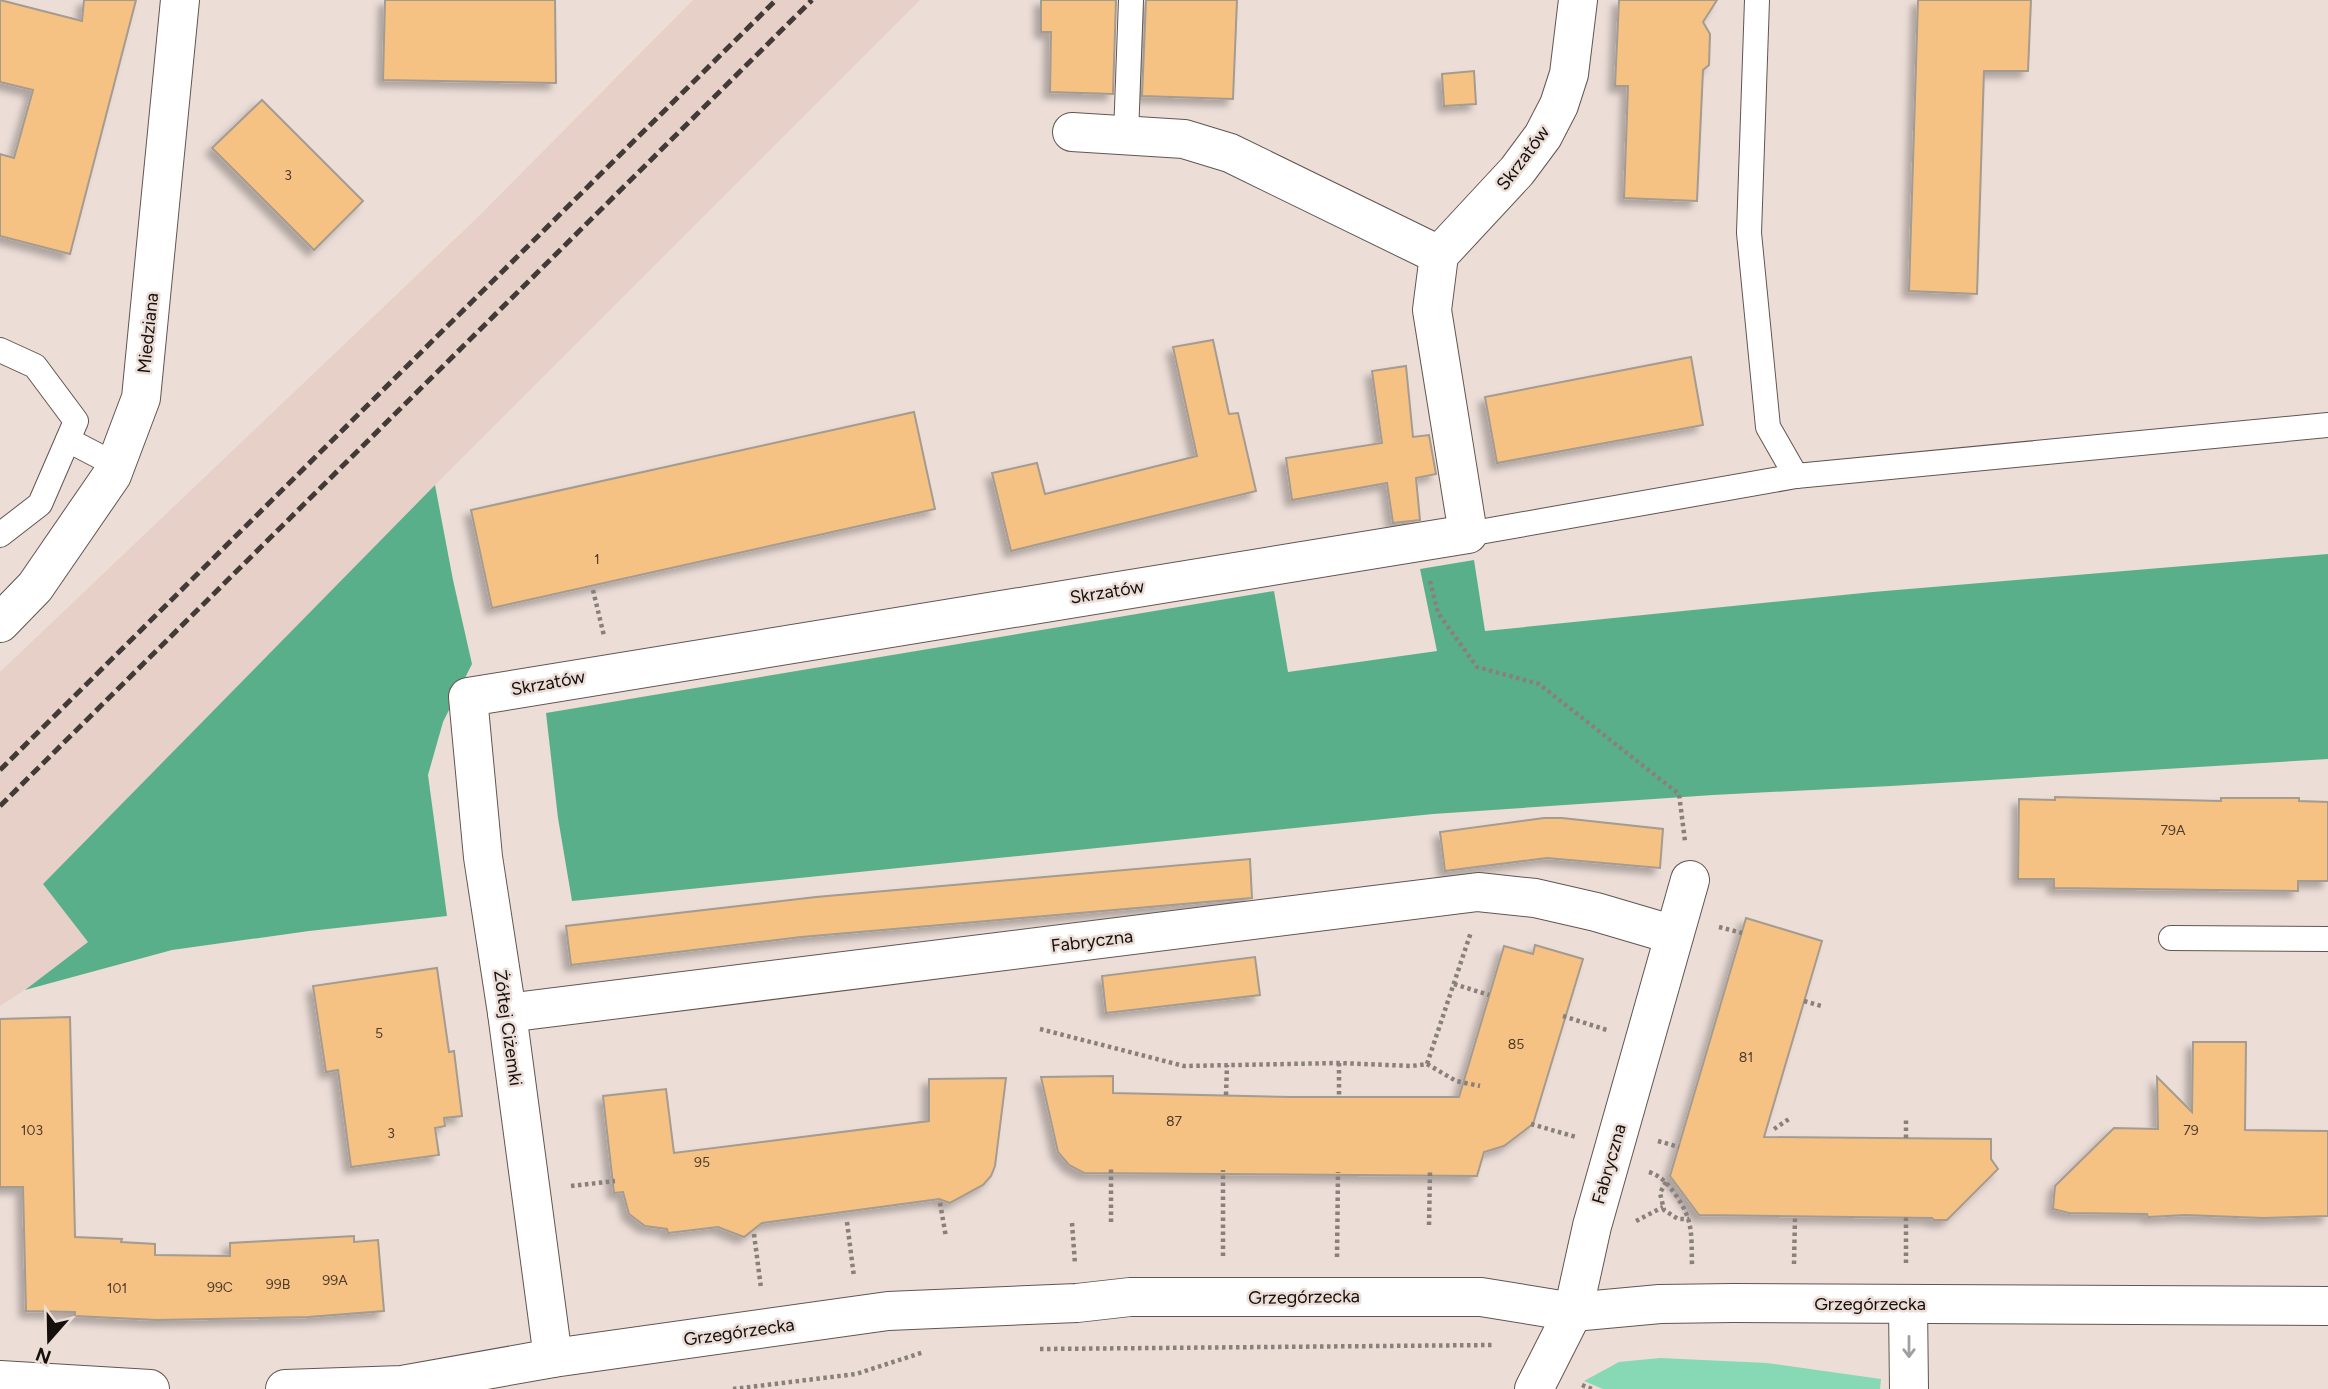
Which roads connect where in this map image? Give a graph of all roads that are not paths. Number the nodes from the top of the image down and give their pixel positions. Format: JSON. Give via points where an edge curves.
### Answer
{"nodes":[{"id":1,"x":180,"y":0,"type":"edge"},
{"id":2,"x":1132,"y":0,"type":"edge"},
{"id":3,"x":1578,"y":0,"type":"edge"},
{"id":4,"x":1757,"y":0,"type":"edge"},
{"id":5,"x":1072,"y":132,"type":"dead end"},
{"id":6,"x":1126,"y":135,"type":"junction"},
{"id":7,"x":1439,"y":255,"type":"junction"},
{"id":8,"x":0,"y":350,"type":"edge"},
{"id":9,"x":2328,"y":425,"type":"edge"},
{"id":10,"x":68,"y":440,"type":"junction"},
{"id":11,"x":116,"y":465,"type":"junction"},
{"id":12,"x":1796,"y":476,"type":"junction"},
{"id":13,"x":1468,"y":534,"type":"junction"},
{"id":14,"x":0,"y":535,"type":"edge"},
{"id":15,"x":0,"y":623,"type":"edge"},
{"id":16,"x":468,"y":697,"type":"joint"},
{"id":17,"x":1690,"y":880,"type":"road end"},
{"id":18,"x":1674,"y":935,"type":"junction"},
{"id":19,"x":2171,"y":938,"type":"dead end"},
{"id":20,"x":2328,"y":939,"type":"edge"},
{"id":21,"x":507,"y":1013,"type":"junction"},
{"id":22,"x":1907,"y":1287,"type":"junction"},
{"id":23,"x":2328,"y":1306,"type":"edge"},
{"id":24,"x":1573,"y":1311,"type":"junction"},
{"id":25,"x":553,"y":1358,"type":"junction"},
{"id":26,"x":0,"y":1380,"type":"edge"},
{"id":27,"x":402,"y":1387,"type":"edge"},
{"id":28,"x":150,"y":1389,"type":"edge"},
{"id":29,"x":285,"y":1389,"type":"edge"},
{"id":30,"x":1534,"y":1389,"type":"edge"},
{"id":31,"x":1909,"y":1389,"type":"edge"}],
"edges":[{"from":1,"to":11,"type":"street","name":"Miedziana","via":[[141,398]]},
{"from":2,"to":6,"type":"lane"},
{"from":3,"to":7,"type":"street","name":"Skrzatów","via":[[1569,74],[1543,136]]},
{"from":4,"to":12,"type":"lane","via":[[1749,233],[1768,427]]},
{"from":5,"to":6,"type":"street"},
{"from":6,"to":7,"type":"street","via":[[1184,139],[1230,153]]},
{"from":7,"to":13,"type":"street","via":[[1432,310]]},
{"from":8,"to":10,"type":"lane","via":[[35,366],[76,421]]},
{"from":9,"to":12,"type":"lane"},
{"from":10,"to":11,"type":"lane"},
{"from":10,"to":14,"type":"lane","via":[[40,503]]},
{"from":11,"to":15,"type":"street","name":"Miedziana","via":[[35,587]]},
{"from":12,"to":13,"type":"lane"},
{"from":13,"to":16,"type":"street","name":"Skrzatów"},
{"from":16,"to":21,"type":"street","name":"Żółtej Ciżemki","via":[[483,856]]},
{"from":17,"to":18,"type":"street","name":"Fabryczna"},
{"from":18,"to":21,"type":"street","name":"Fabryczna","via":[[1572,906],[1478,892]]},
{"from":18,"to":24,"type":"street","name":"Fabryczna","via":[[1592,1226]]},
{"from":19,"to":20,"type":"lane"},
{"from":21,"to":25,"type":"street","name":"Żółtej Ciżemki"},
{"from":22,"to":23,"type":"street","name":"Grzegórzecka"},
{"from":22,"to":24,"type":"street","name":"Grzegórzecka"},
{"from":22,"to":31,"type":"street","one_way":true},
{"from":24,"to":25,"type":"street","name":"Grzegórzecka","via":[[1481,1297],[1130,1297],[888,1311]]},
{"from":24,"to":30,"type":"street","name":"Fabryczna"},
{"from":25,"to":27,"type":"street","name":"Grzegórzecka"},
{"from":26,"to":28,"type":"street"},
{"from":27,"to":29,"type":"street","name":"Grzegórzecka"}]}
